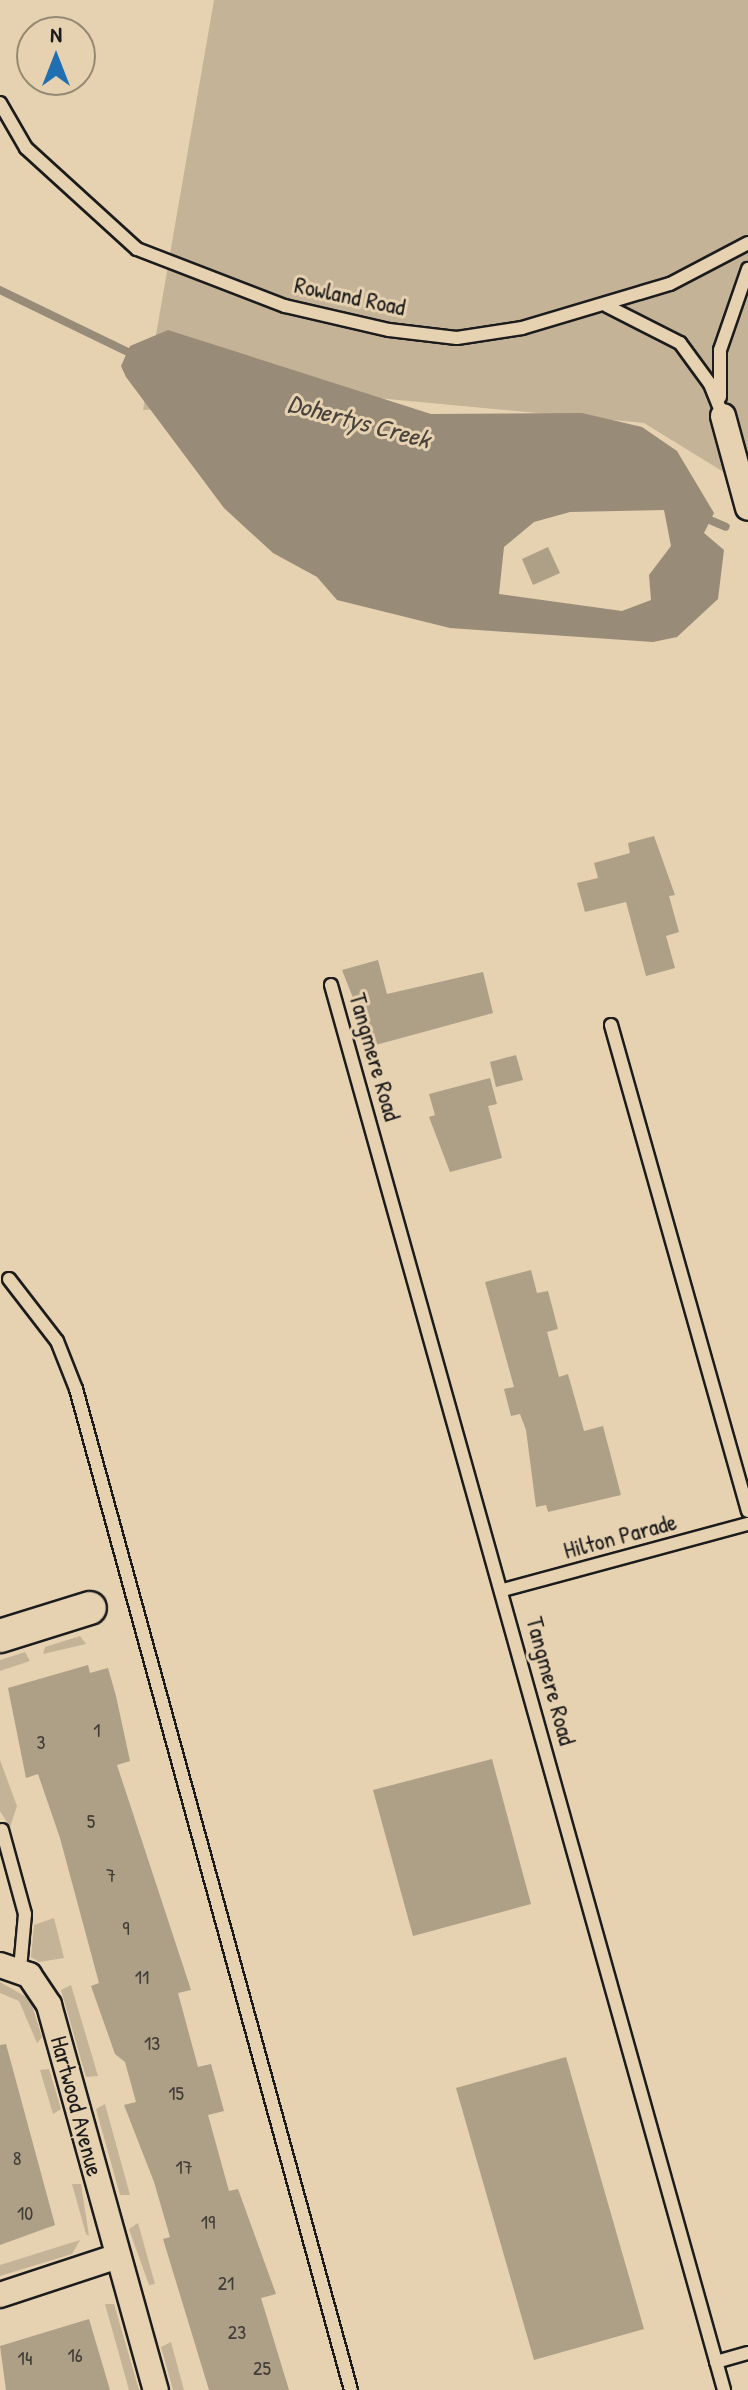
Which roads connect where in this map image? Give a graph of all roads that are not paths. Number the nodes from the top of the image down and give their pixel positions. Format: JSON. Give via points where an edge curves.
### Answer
{"nodes":[{"id":1,"x":0,"y":103,"type":"edge"},
{"id":2,"x":748,"y":243,"type":"edge"},
{"id":3,"x":748,"y":269,"type":"edge"},
{"id":4,"x":607,"y":306,"type":"junction"},
{"id":5,"x":723,"y":416,"type":"junction"},
{"id":6,"x":748,"y":508,"type":"edge"},
{"id":7,"x":331,"y":985,"type":"dead end"},
{"id":8,"x":611,"y":1025,"type":"dead end"},
{"id":9,"x":9,"y":1279,"type":"dead end"},
{"id":10,"x":748,"y":1511,"type":"edge"},
{"id":11,"x":748,"y":1524,"type":"edge"},
{"id":12,"x":503,"y":1590,"type":"junction"},
{"id":13,"x":90,"y":1608,"type":"dead end"},
{"id":14,"x":0,"y":1636,"type":"edge"},
{"id":15,"x":2,"y":1830,"type":"edge"},
{"id":16,"x":10,"y":1967,"type":"edge"},
{"id":17,"x":118,"y":2256,"type":"junction"},
{"id":18,"x":0,"y":2295,"type":"edge"},
{"id":19,"x":748,"y":2353,"type":"edge"},
{"id":20,"x":716,"y":2362,"type":"junction"},
{"id":21,"x":156,"y":2390,"type":"edge"},
{"id":22,"x":351,"y":2390,"type":"edge"},
{"id":23,"x":724,"y":2390,"type":"edge"}],
"edges":[{"from":1,"to":4,"type":"lane","name":"Rowland Road","via":[[26,148],[137,249],[285,306],[457,338]]},
{"from":2,"to":4,"type":"lane","name":"Rowland Road"},
{"from":3,"to":5,"type":"lane","via":[[720,350]]},
{"from":4,"to":5,"type":"lane","via":[[680,343],[710,384]]},
{"from":5,"to":6,"type":"street"},
{"from":7,"to":12,"type":"lane","name":"Tangmere Road"},
{"from":8,"to":10,"type":"lane"},
{"from":9,"to":22,"type":"lane","via":[[57,1341],[76,1389]]},
{"from":11,"to":12,"type":"lane","name":"Hilton Parade"},
{"from":12,"to":20,"type":"lane","name":"Tangmere Road"},
{"from":13,"to":14,"type":"street"},
{"from":15,"to":16,"type":"lane","name":"Hartwood Avenue","via":[[25,1914]]},
{"from":16,"to":17,"type":"street","name":"Hartwood Avenue","via":[[49,2005]]},
{"from":17,"to":18,"type":"street"},
{"from":17,"to":21,"type":"street","name":"Hartwood Avenue"},
{"from":19,"to":20,"type":"lane"},
{"from":20,"to":23,"type":"lane","name":"Tangmere Road"}]}
